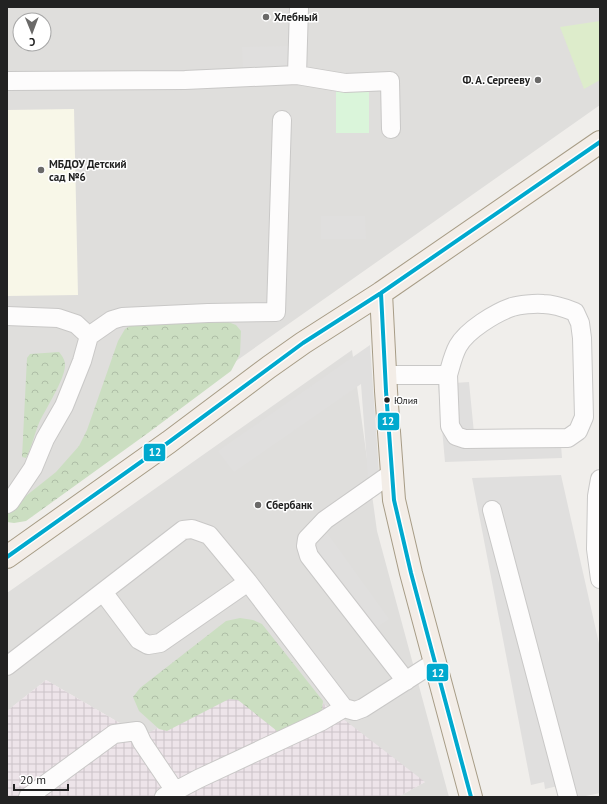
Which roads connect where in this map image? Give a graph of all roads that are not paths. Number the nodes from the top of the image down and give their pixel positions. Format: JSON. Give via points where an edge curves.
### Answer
{"nodes":[{"id":1,"x":299,"y":7,"type":"edge"},
{"id":2,"x":297,"y":76,"type":"junction"},
{"id":3,"x":7,"y":81,"type":"edge"},
{"id":4,"x":282,"y":120,"type":"dead end"},
{"id":5,"x":391,"y":129,"type":"dead end"},
{"id":6,"x":600,"y":146,"type":"edge"},
{"id":7,"x":381,"y":294,"type":"junction"},
{"id":8,"x":7,"y":316,"type":"edge"},
{"id":9,"x":89,"y":336,"type":"junction"},
{"id":10,"x":385,"y":375,"type":"junction"},
{"id":11,"x":448,"y":375,"type":"junction"},
{"id":12,"x":392,"y":473,"type":"junction"},
{"id":13,"x":600,"y":479,"type":"edge"},
{"id":14,"x":7,"y":504,"type":"edge"},
{"id":15,"x":492,"y":510,"type":"dead end"},
{"id":16,"x":7,"y":555,"type":"edge"},
{"id":17,"x":600,"y":579,"type":"edge"},
{"id":18,"x":248,"y":582,"type":"junction"},
{"id":19,"x":103,"y":592,"type":"junction"},
{"id":20,"x":435,"y":662,"type":"junction"},
{"id":21,"x":7,"y":666,"type":"edge"},
{"id":22,"x":406,"y":681,"type":"junction"},
{"id":23,"x":344,"y":708,"type":"junction"},
{"id":24,"x":169,"y":794,"type":"edge"},
{"id":25,"x":28,"y":797,"type":"edge"},
{"id":26,"x":472,"y":797,"type":"edge"},
{"id":27,"x":568,"y":797,"type":"edge"}],
"edges":[{"from":1,"to":2,"type":"lane"},
{"from":2,"to":3,"type":"lane","via":[[185,80]]},
{"from":2,"to":5,"type":"lane","via":[[345,83],[390,81]]},
{"from":4,"to":9,"type":"lane","via":[[276,312],[122,317],[112,320]]},
{"from":6,"to":7,"type":"main road"},
{"from":7,"to":10,"type":"main road"},
{"from":7,"to":16,"type":"main road","via":[[303,343],[169,442]]},
{"from":8,"to":9,"type":"lane","via":[[58,318],[76,324]]},
{"from":9,"to":14,"type":"lane","via":[[64,406],[45,439],[33,468]]},
{"from":10,"to":11,"type":"lane"},
{"from":10,"to":12,"type":"main road"},
{"from":11,"to":11,"type":"lane","via":[[450,426],[456,436],[568,438],[578,431],[584,417],[580,323],[575,312],[559,306],[542,304],[513,307],[492,318],[459,344]]},
{"from":12,"to":20,"type":"main road","via":[[394,500],[407,559]]},
{"from":12,"to":22,"type":"lane","via":[[325,520],[307,539],[306,546],[309,556]]},
{"from":13,"to":17,"type":"lane","via":[[597,496],[596,548]]},
{"from":15,"to":27,"type":"lane"},
{"from":18,"to":19,"type":"lane","via":[[209,535],[192,529],[183,530]]},
{"from":18,"to":19,"type":"lane","via":[[160,643],[148,645],[139,640]]},
{"from":18,"to":23,"type":"lane"},
{"from":19,"to":21,"type":"lane"},
{"from":20,"to":22,"type":"lane"},
{"from":20,"to":26,"type":"main road"},
{"from":22,"to":23,"type":"lane","via":[[364,708],[355,711]]},
{"from":23,"to":24,"type":"lane"},
{"from":24,"to":25,"type":"lane","via":[[137,731],[114,734]]}]}
